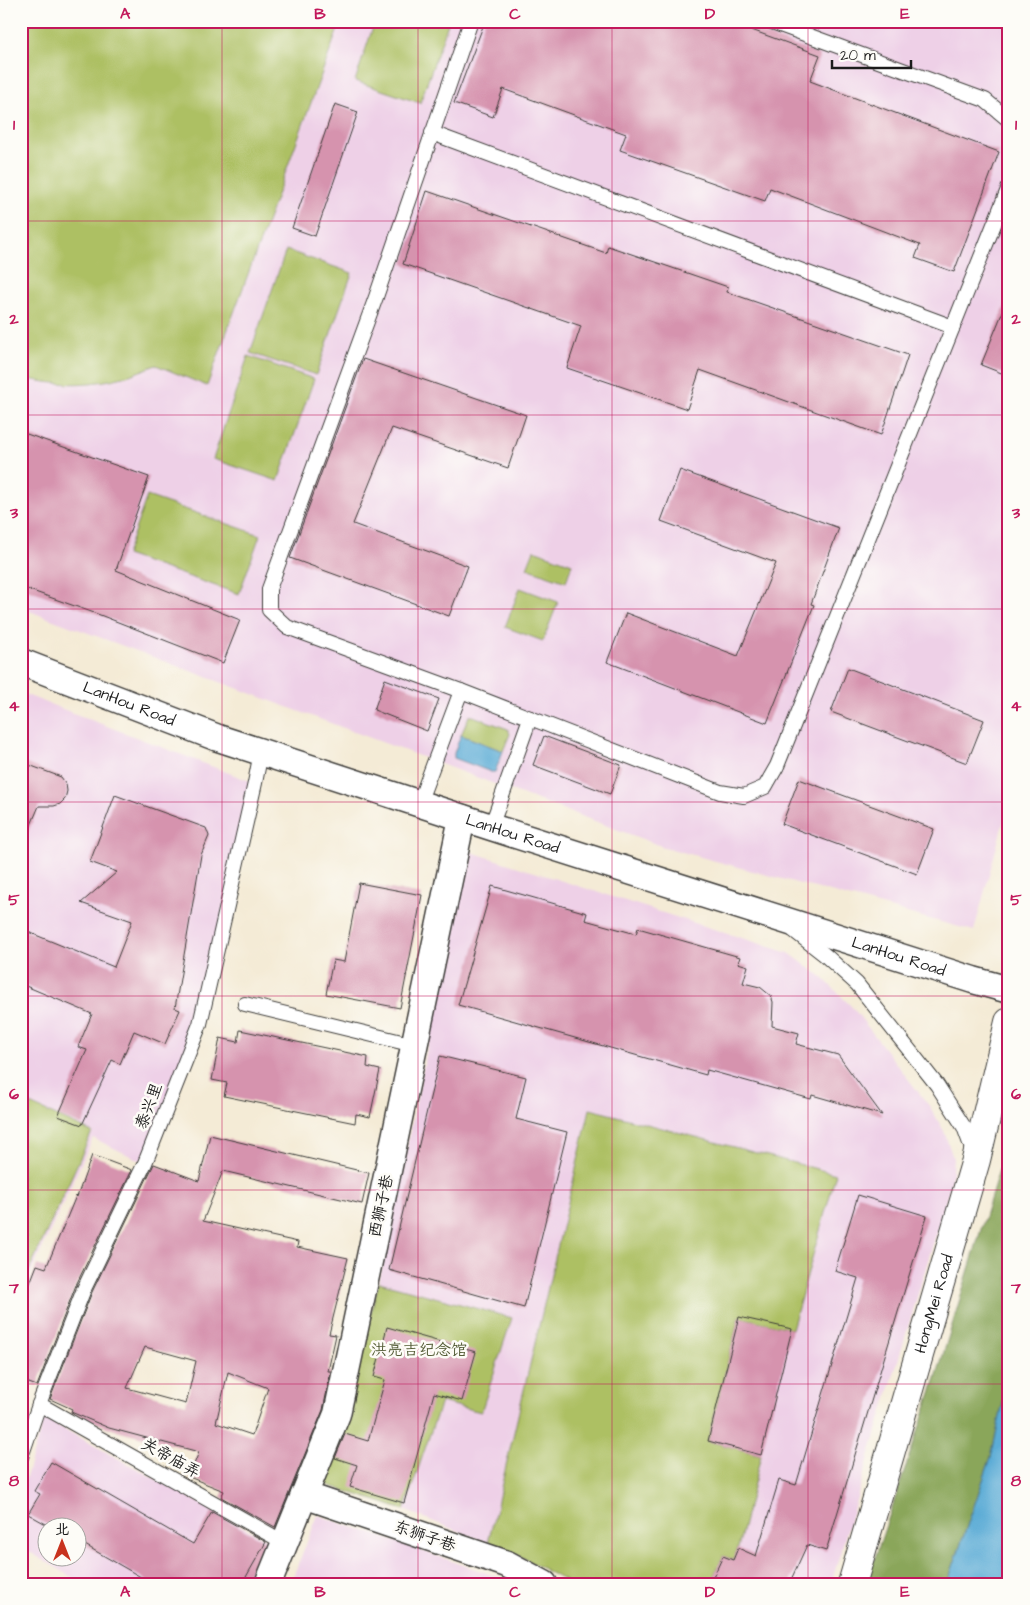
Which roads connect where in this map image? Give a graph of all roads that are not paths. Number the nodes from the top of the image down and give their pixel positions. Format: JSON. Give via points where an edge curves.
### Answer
{"nodes":[{"id":1,"x":471,"y":21,"type":"edge"},
{"id":2,"x":769,"y":21,"type":"edge"},
{"id":3,"x":1009,"y":120,"type":"edge"},
{"id":4,"x":432,"y":134,"type":"junction"},
{"id":5,"x":1009,"y":187,"type":"edge"},
{"id":6,"x":952,"y":327,"type":"junction"},
{"id":7,"x":21,"y":662,"type":"edge"},
{"id":8,"x":461,"y":691,"type":"junction"},
{"id":9,"x":530,"y":718,"type":"junction"},
{"id":10,"x":261,"y":752,"type":"junction"},
{"id":11,"x":418,"y":803,"type":"junction"},
{"id":12,"x":462,"y":818,"type":"junction"},
{"id":13,"x":491,"y":827,"type":"junction"},
{"id":14,"x":777,"y":918,"type":"junction"},
{"id":15,"x":1009,"y":990,"type":"edge"},
{"id":16,"x":245,"y":1004,"type":"dead end"},
{"id":17,"x":1009,"y":1022,"type":"edge"},
{"id":18,"x":414,"y":1045,"type":"junction"},
{"id":19,"x":976,"y":1160,"type":"junction"},
{"id":20,"x":39,"y":1404,"type":"junction"},
{"id":21,"x":21,"y":1457,"type":"edge"},
{"id":22,"x":304,"y":1495,"type":"junction"},
{"id":23,"x":285,"y":1542,"type":"junction"},
{"id":24,"x":540,"y":1583,"type":"edge"},
{"id":25,"x":268,"y":1584,"type":"edge"},
{"id":26,"x":852,"y":1584,"type":"edge"}],
"edges":[{"from":1,"to":4,"type":"lane"},
{"from":2,"to":3,"type":"lane","via":[[985,100]]},
{"from":4,"to":6,"type":"lane"},
{"from":4,"to":8,"type":"lane","via":[[269,588],[269,610],[287,627]]},
{"from":5,"to":6,"type":"lane"},
{"from":6,"to":9,"type":"lane","via":[[780,757],[765,787],[744,796],[720,792]]},
{"from":7,"to":10,"type":"street","name":"LanHou Road"},
{"from":8,"to":9,"type":"lane"},
{"from":8,"to":11,"type":"lane"},
{"from":9,"to":13,"type":"lane"},
{"from":10,"to":11,"type":"street","name":"LanHou Road"},
{"from":10,"to":20,"type":"lane","name":"泰兴里","via":[[200,1024],[145,1163],[84,1289]]},
{"from":11,"to":12,"type":"street","name":"LanHou Road"},
{"from":12,"to":13,"type":"street","name":"LanHou Road"},
{"from":12,"to":18,"type":"street","name":"西狮子巷"},
{"from":13,"to":14,"type":"street","name":"LanHou Road"},
{"from":14,"to":15,"type":"street","name":"LanHou Road"},
{"from":14,"to":19,"type":"lane","via":[[857,984],[937,1085],[964,1128]]},
{"from":16,"to":18,"type":"lane"},
{"from":17,"to":19,"type":"street","name":"HongMei Road"},
{"from":18,"to":22,"type":"street","name":"西狮子巷","via":[[337,1414]]},
{"from":19,"to":26,"type":"street","name":"HongMei Road"},
{"from":20,"to":21,"type":"lane","name":"泰兴里"},
{"from":20,"to":23,"type":"lane","name":"关帝庙弄"},
{"from":22,"to":23,"type":"street","name":"西狮子巷"},
{"from":22,"to":24,"type":"street","name":"东狮子巷","via":[[507,1564]]},
{"from":23,"to":25,"type":"street","name":"西狮子巷"}]}
